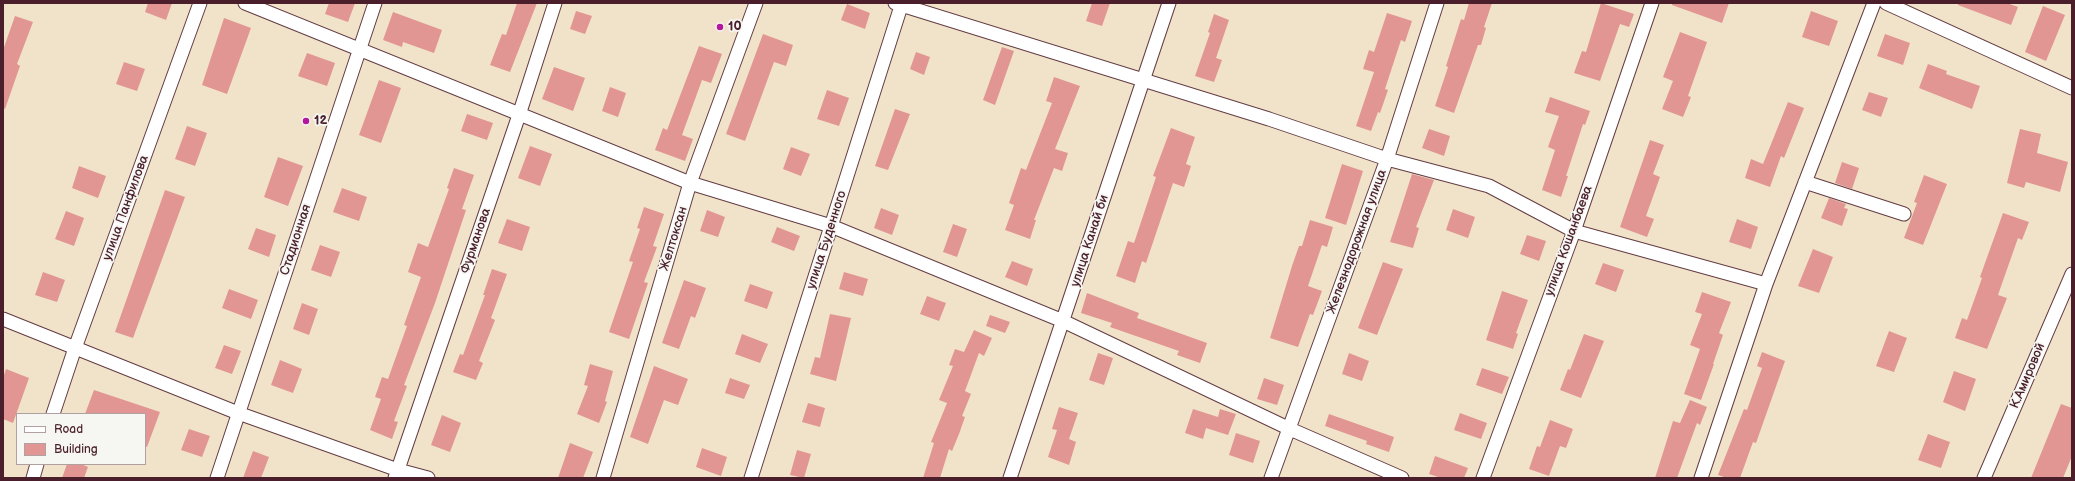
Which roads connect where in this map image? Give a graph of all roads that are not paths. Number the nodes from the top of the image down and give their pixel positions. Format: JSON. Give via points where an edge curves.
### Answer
{"nodes":[{"id":1,"x":200,"y":3,"type":"edge"},
{"id":2,"x":245,"y":3,"type":"edge"},
{"id":3,"x":375,"y":3,"type":"edge"},
{"id":4,"x":555,"y":3,"type":"edge"},
{"id":5,"x":756,"y":3,"type":"edge"},
{"id":6,"x":1169,"y":3,"type":"edge"},
{"id":7,"x":1437,"y":3,"type":"edge"},
{"id":8,"x":1652,"y":3,"type":"edge"},
{"id":9,"x":1874,"y":3,"type":"edge"},
{"id":10,"x":1886,"y":3,"type":"edge"},
{"id":11,"x":899,"y":4,"type":"edge"},
{"id":12,"x":359,"y":49,"type":"junction"},
{"id":13,"x":1143,"y":81,"type":"junction"},
{"id":14,"x":2072,"y":88,"type":"edge"},
{"id":15,"x":519,"y":115,"type":"junction"},
{"id":16,"x":1387,"y":159,"type":"junction"},
{"id":17,"x":1805,"y":182,"type":"junction"},
{"id":18,"x":690,"y":183,"type":"junction"},
{"id":19,"x":1904,"y":214,"type":"dead end"},
{"id":20,"x":831,"y":226,"type":"junction"},
{"id":21,"x":1574,"y":231,"type":"junction"},
{"id":22,"x":2072,"y":274,"type":"edge"},
{"id":23,"x":1766,"y":284,"type":"junction"},
{"id":24,"x":3,"y":319,"type":"edge"},
{"id":25,"x":1063,"y":321,"type":"junction"},
{"id":26,"x":75,"y":348,"type":"junction"},
{"id":27,"x":53,"y":413,"type":"edge"},
{"id":28,"x":238,"y":413,"type":"junction"},
{"id":29,"x":1290,"y":429,"type":"junction"},
{"id":30,"x":37,"y":465,"type":"edge"},
{"id":31,"x":396,"y":474,"type":"edge"},
{"id":32,"x":33,"y":478,"type":"edge"},
{"id":33,"x":217,"y":478,"type":"edge"},
{"id":34,"x":428,"y":478,"type":"edge"},
{"id":35,"x":603,"y":478,"type":"edge"},
{"id":36,"x":752,"y":478,"type":"edge"},
{"id":37,"x":1010,"y":478,"type":"edge"},
{"id":38,"x":1271,"y":478,"type":"edge"},
{"id":39,"x":1402,"y":478,"type":"edge"},
{"id":40,"x":1483,"y":478,"type":"edge"},
{"id":41,"x":1700,"y":478,"type":"edge"},
{"id":42,"x":1984,"y":478,"type":"edge"}],
"edges":[{"from":1,"to":26,"type":"street","name":"улица Панфилова"},
{"from":2,"to":12,"type":"street"},
{"from":3,"to":12,"type":"street","name":"Стадионная"},
{"from":4,"to":15,"type":"street","name":"Фурманова"},
{"from":5,"to":18,"type":"street","name":"Желтоксан"},
{"from":6,"to":13,"type":"street","name":"улица Канай би"},
{"from":7,"to":16,"type":"street","name":"Железнодорожная улица"},
{"from":8,"to":21,"type":"street","name":"улица Кошанбаева"},
{"from":9,"to":17,"type":"street"},
{"from":10,"to":14,"type":"street"},
{"from":11,"to":13,"type":"street"},
{"from":11,"to":20,"type":"street","name":"улица Буденного"},
{"from":12,"to":15,"type":"street"},
{"from":12,"to":28,"type":"street","name":"Стадионная"},
{"from":13,"to":16,"type":"street"},
{"from":13,"to":25,"type":"street","name":"улица Канай би"},
{"from":15,"to":18,"type":"street"},
{"from":15,"to":31,"type":"street","name":"Фурманова"},
{"from":16,"to":21,"type":"street","via":[[1489,186]]},
{"from":16,"to":29,"type":"street","name":"Железнодорожная улица"},
{"from":17,"to":19,"type":"street"},
{"from":17,"to":23,"type":"street"},
{"from":18,"to":20,"type":"street"},
{"from":18,"to":35,"type":"street","name":"Желтоксан"},
{"from":20,"to":25,"type":"street"},
{"from":20,"to":36,"type":"street","name":"улица Буденного"},
{"from":21,"to":23,"type":"street"},
{"from":21,"to":40,"type":"street","name":"улица Кошанбаева"},
{"from":22,"to":42,"type":"street","name":"К.Амировой"},
{"from":23,"to":41,"type":"street"},
{"from":24,"to":26,"type":"street"},
{"from":25,"to":29,"type":"street"},
{"from":25,"to":37,"type":"street","name":"улица Канай би"},
{"from":26,"to":27,"type":"street","name":"улица Панфилова"},
{"from":26,"to":28,"type":"street"},
{"from":28,"to":31,"type":"street"},
{"from":28,"to":33,"type":"street","name":"Стадионная"},
{"from":29,"to":38,"type":"street","name":"Железнодорожная улица"},
{"from":29,"to":39,"type":"street"},
{"from":30,"to":32,"type":"street"},
{"from":31,"to":34,"type":"street"}]}
